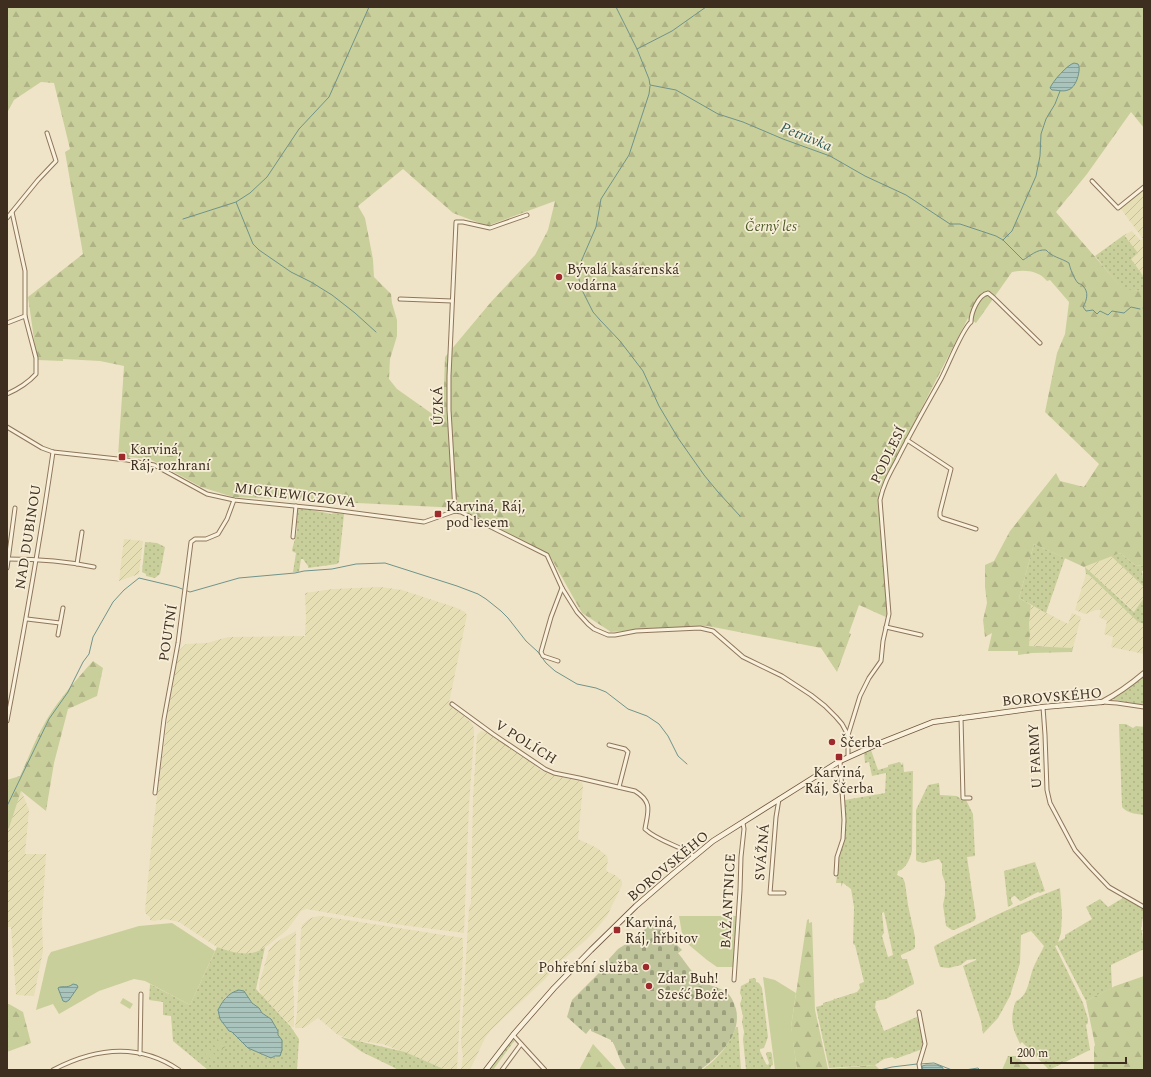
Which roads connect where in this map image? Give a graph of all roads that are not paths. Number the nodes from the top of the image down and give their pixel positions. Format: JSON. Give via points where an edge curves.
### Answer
{"nodes":[{"id":1,"x":47,"y":133,"type":"dead end"},
{"id":2,"x":1092,"y":181,"type":"dead end"},
{"id":3,"x":1144,"y":187,"type":"edge"},
{"id":4,"x":12,"y":212,"type":"junction"},
{"id":5,"x":527,"y":215,"type":"dead end"},
{"id":6,"x":7,"y":218,"type":"edge"},
{"id":7,"x":400,"y":299,"type":"dead end"},
{"id":8,"x":452,"y":301,"type":"junction"},
{"id":9,"x":25,"y":316,"type":"junction"},
{"id":10,"x":7,"y":323,"type":"edge"},
{"id":11,"x":1040,"y":343,"type":"dead end"},
{"id":12,"x":7,"y":394,"type":"edge"},
{"id":13,"x":7,"y":427,"type":"edge"},
{"id":14,"x":907,"y":440,"type":"junction"},
{"id":15,"x":53,"y":452,"type":"junction"},
{"id":16,"x":234,"y":500,"type":"junction"},
{"id":17,"x":296,"y":506,"type":"junction"},
{"id":18,"x":15,"y":508,"type":"dead end"},
{"id":19,"x":455,"y":511,"type":"junction"},
{"id":20,"x":976,"y":529,"type":"dead end"},
{"id":21,"x":82,"y":532,"type":"dead end"},
{"id":22,"x":292,"y":537,"type":"dead end"},
{"id":23,"x":8,"y":559,"type":"junction"},
{"id":24,"x":36,"y":559,"type":"junction"},
{"id":25,"x":77,"y":564,"type":"junction"},
{"id":26,"x":94,"y":567,"type":"dead end"},
{"id":27,"x":7,"y":568,"type":"edge"},
{"id":28,"x":562,"y":588,"type":"junction"},
{"id":29,"x":63,"y":608,"type":"dead end"},
{"id":30,"x":26,"y":619,"type":"junction"},
{"id":31,"x":60,"y":622,"type":"junction"},
{"id":32,"x":886,"y":627,"type":"junction"},
{"id":33,"x":58,"y":635,"type":"dead end"},
{"id":34,"x":921,"y":635,"type":"dead end"},
{"id":35,"x":558,"y":661,"type":"dead end"},
{"id":36,"x":1144,"y":673,"type":"edge"},
{"id":37,"x":1111,"y":697,"type":"junction"},
{"id":38,"x":1102,"y":702,"type":"junction"},
{"id":39,"x":1113,"y":702,"type":"junction"},
{"id":40,"x":452,"y":704,"type":"dead end"},
{"id":41,"x":1042,"y":707,"type":"junction"},
{"id":42,"x":1144,"y":707,"type":"edge"},
{"id":43,"x":961,"y":718,"type":"junction"},
{"id":44,"x":7,"y":721,"type":"edge"},
{"id":45,"x":848,"y":735,"type":"junction"},
{"id":46,"x":609,"y":745,"type":"dead end"},
{"id":47,"x":848,"y":757,"type":"junction"},
{"id":48,"x":840,"y":761,"type":"junction"},
{"id":49,"x":619,"y":787,"type":"junction"},
{"id":50,"x":155,"y":793,"type":"dead end"},
{"id":51,"x":970,"y":798,"type":"dead end"},
{"id":52,"x":779,"y":799,"type":"junction"},
{"id":53,"x":743,"y":823,"type":"junction"},
{"id":54,"x":694,"y":856,"type":"junction"},
{"id":55,"x":836,"y":874,"type":"dead end"},
{"id":56,"x":784,"y":893,"type":"dead end"},
{"id":57,"x":1144,"y":907,"type":"edge"},
{"id":58,"x":734,"y":980,"type":"dead end"},
{"id":59,"x":141,"y":994,"type":"dead end"},
{"id":60,"x":919,"y":1012,"type":"dead end"},
{"id":61,"x":513,"y":1035,"type":"junction"},
{"id":62,"x":521,"y":1044,"type":"junction"},
{"id":63,"x":140,"y":1054,"type":"junction"},
{"id":64,"x":53,"y":1070,"type":"edge"},
{"id":65,"x":179,"y":1070,"type":"edge"},
{"id":66,"x":486,"y":1070,"type":"edge"},
{"id":67,"x":502,"y":1070,"type":"edge"},
{"id":68,"x":545,"y":1070,"type":"edge"},
{"id":69,"x":920,"y":1070,"type":"edge"}],
"edges":[{"from":1,"to":4,"type":"street","via":[[56,161]]},
{"from":2,"to":3,"type":"street","via":[[1118,208]]},
{"from":4,"to":6,"type":"street"},
{"from":4,"to":9,"type":"street","via":[[25,271]]},
{"from":5,"to":8,"type":"street","name":"ÚZKÁ","via":[[490,228],[456,222]]},
{"from":7,"to":8,"type":"street"},
{"from":8,"to":19,"type":"street","name":"ÚZKÁ","via":[[449,410]]},
{"from":9,"to":10,"type":"street"},
{"from":9,"to":12,"type":"street","via":[[36,358],[36,374]]},
{"from":11,"to":14,"type":"street","name":"PODLESÍ","via":[[994,298],[988,293],[984,294],[971,316],[972,322],[959,340],[942,378]]},
{"from":13,"to":15,"type":"street","name":"MICKIEWICZOVA"},
{"from":14,"to":20,"type":"street","via":[[951,469],[940,516]]},
{"from":14,"to":32,"type":"street","name":"PODLESÍ","via":[[882,490],[880,500],[889,614]]},
{"from":15,"to":16,"type":"street","name":"MICKIEWICZOVA","via":[[154,465],[207,494]]},
{"from":15,"to":24,"type":"street","name":"NAD DUBINOU"},
{"from":16,"to":17,"type":"street","name":"MICKIEWICZOVA"},
{"from":16,"to":50,"type":"street","name":"POUTNÍ","via":[[218,534],[191,542]]},
{"from":17,"to":19,"type":"street","name":"MICKIEWICZOVA","via":[[424,522]]},
{"from":17,"to":22,"type":"street"},
{"from":18,"to":23,"type":"street"},
{"from":19,"to":28,"type":"street","via":[[547,555]]},
{"from":21,"to":25,"type":"street"},
{"from":23,"to":24,"type":"street"},
{"from":23,"to":27,"type":"street"},
{"from":24,"to":25,"type":"street"},
{"from":24,"to":30,"type":"street","name":"NAD DUBINOU"},
{"from":25,"to":26,"type":"street"},
{"from":28,"to":35,"type":"street","via":[[541,652],[543,656]]},
{"from":28,"to":45,"type":"street","via":[[588,624],[608,635],[700,628],[713,631],[743,657],[782,676],[811,695],[836,717]]},
{"from":29,"to":31,"type":"street"},
{"from":30,"to":31,"type":"street"},
{"from":30,"to":44,"type":"street","name":"NAD DUBINOU"},
{"from":31,"to":33,"type":"street"},
{"from":32,"to":34,"type":"street"},
{"from":32,"to":45,"type":"street","name":"PODLESÍ","via":[[881,661],[860,696]]},
{"from":36,"to":37,"type":"street"},
{"from":37,"to":38,"type":"street"},
{"from":37,"to":39,"type":"street"},
{"from":38,"to":39,"type":"street","name":"BOROVSKÉHO"},
{"from":38,"to":41,"type":"main road","name":"BOROVSKÉHO"},
{"from":39,"to":42,"type":"street","name":"BOROVSKÉHO"},
{"from":40,"to":49,"type":"street","name":"V POLÍCH","via":[[545,769]]},
{"from":41,"to":43,"type":"main road","name":"BOROVSKÉHO"},
{"from":41,"to":57,"type":"street","name":"U FARMY","via":[[1050,803],[1075,850],[1090,867],[1110,887]]},
{"from":43,"to":47,"type":"main road","name":"BOROVSKÉHO","via":[[933,722]]},
{"from":43,"to":51,"type":"street","via":[[963,798]]},
{"from":45,"to":47,"type":"street"},
{"from":46,"to":49,"type":"street","via":[[628,752]]},
{"from":47,"to":48,"type":"main road","name":"BOROVSKÉHO"},
{"from":48,"to":52,"type":"main road","name":"BOROVSKÉHO"},
{"from":48,"to":55,"type":"street","via":[[844,820]]},
{"from":49,"to":54,"type":"street","name":"V POLÍCH","via":[[635,791],[645,799],[648,805],[645,829]]},
{"from":52,"to":53,"type":"main road","name":"BOROVSKÉHO"},
{"from":52,"to":56,"type":"street","name":"SVÁŽNÁ","via":[[770,893]]},
{"from":53,"to":54,"type":"main road","name":"BOROVSKÉHO"},
{"from":53,"to":58,"type":"street","name":"BAŽANTNICE"},
{"from":54,"to":61,"type":"main road","name":"BOROVSKÉHO","via":[[596,945]]},
{"from":59,"to":63,"type":"street"},
{"from":60,"to":69,"type":"street","via":[[925,1044]]},
{"from":61,"to":62,"type":"street"},
{"from":61,"to":66,"type":"main road","name":"BOROVSKÉHO"},
{"from":62,"to":67,"type":"street"},
{"from":62,"to":68,"type":"street"},
{"from":63,"to":64,"type":"street","via":[[129,1051],[104,1052],[85,1056]]},
{"from":63,"to":65,"type":"street","via":[[151,1056]]}]}
